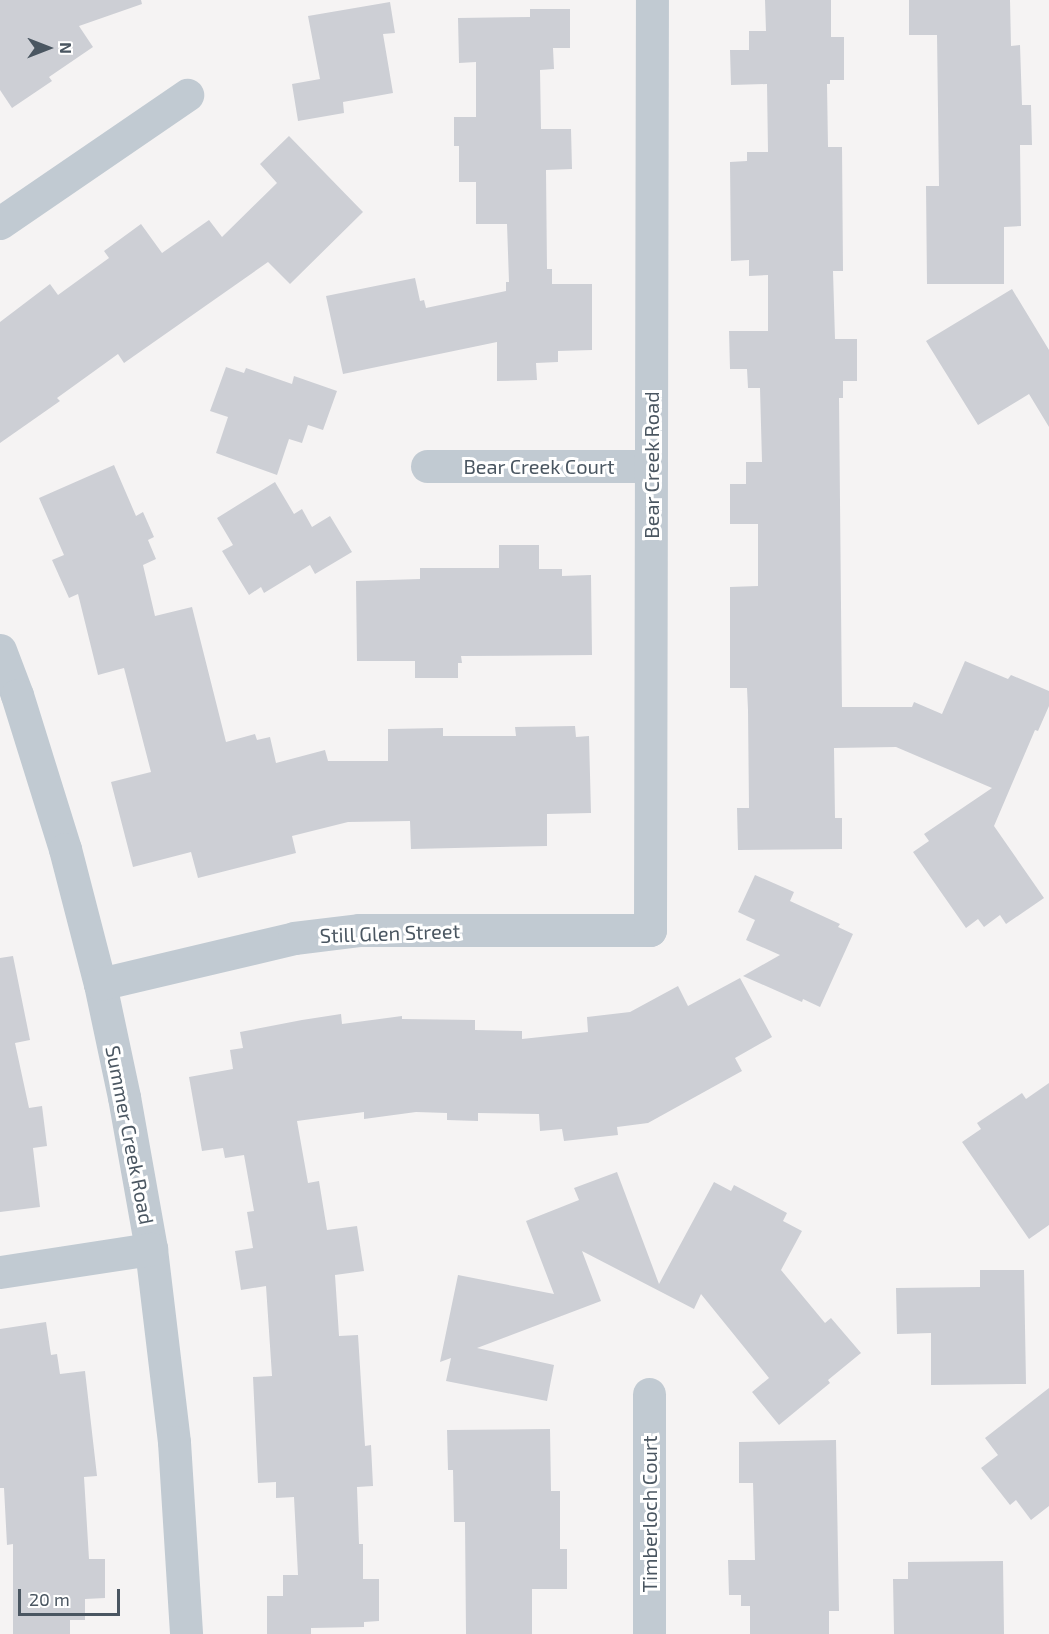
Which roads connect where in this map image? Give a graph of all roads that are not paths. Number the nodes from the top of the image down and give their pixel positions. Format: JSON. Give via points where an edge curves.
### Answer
{"nodes":[{"id":1,"x":652,"y":0,"type":"edge"},
{"id":2,"x":187,"y":95,"type":"dead end"},
{"id":3,"x":0,"y":223,"type":"edge"},
{"id":4,"x":427,"y":466,"type":"dead end"},
{"id":5,"x":651,"y":466,"type":"junction"},
{"id":6,"x":0,"y":650,"type":"edge"},
{"id":7,"x":650,"y":930,"type":"joint"},
{"id":8,"x":100,"y":984,"type":"junction"},
{"id":9,"x":151,"y":1249,"type":"junction"},
{"id":10,"x":0,"y":1272,"type":"edge"},
{"id":11,"x":649,"y":1394,"type":"dead end"},
{"id":12,"x":186,"y":1634,"type":"edge"},
{"id":13,"x":649,"y":1634,"type":"edge"}],
"edges":[{"from":1,"to":5,"type":"street","name":"Bear Creek Road"},
{"from":2,"to":3,"type":"street"},
{"from":4,"to":5,"type":"street","name":"Bear Creek Court"},
{"from":5,"to":7,"type":"street","name":"Bear Creek Road"},
{"from":6,"to":8,"type":"street","name":"Summer Creek Road","via":[[65,849]]},
{"from":7,"to":8,"type":"street","name":"Still Glen Street","via":[[358,930],[294,938]]},
{"from":8,"to":9,"type":"street","name":"Summer Creek Road"},
{"from":9,"to":10,"type":"street"},
{"from":9,"to":12,"type":"street","name":"Summer Creek Road","via":[[174,1442]]},
{"from":11,"to":13,"type":"street","name":"Timberloch Court"}]}
